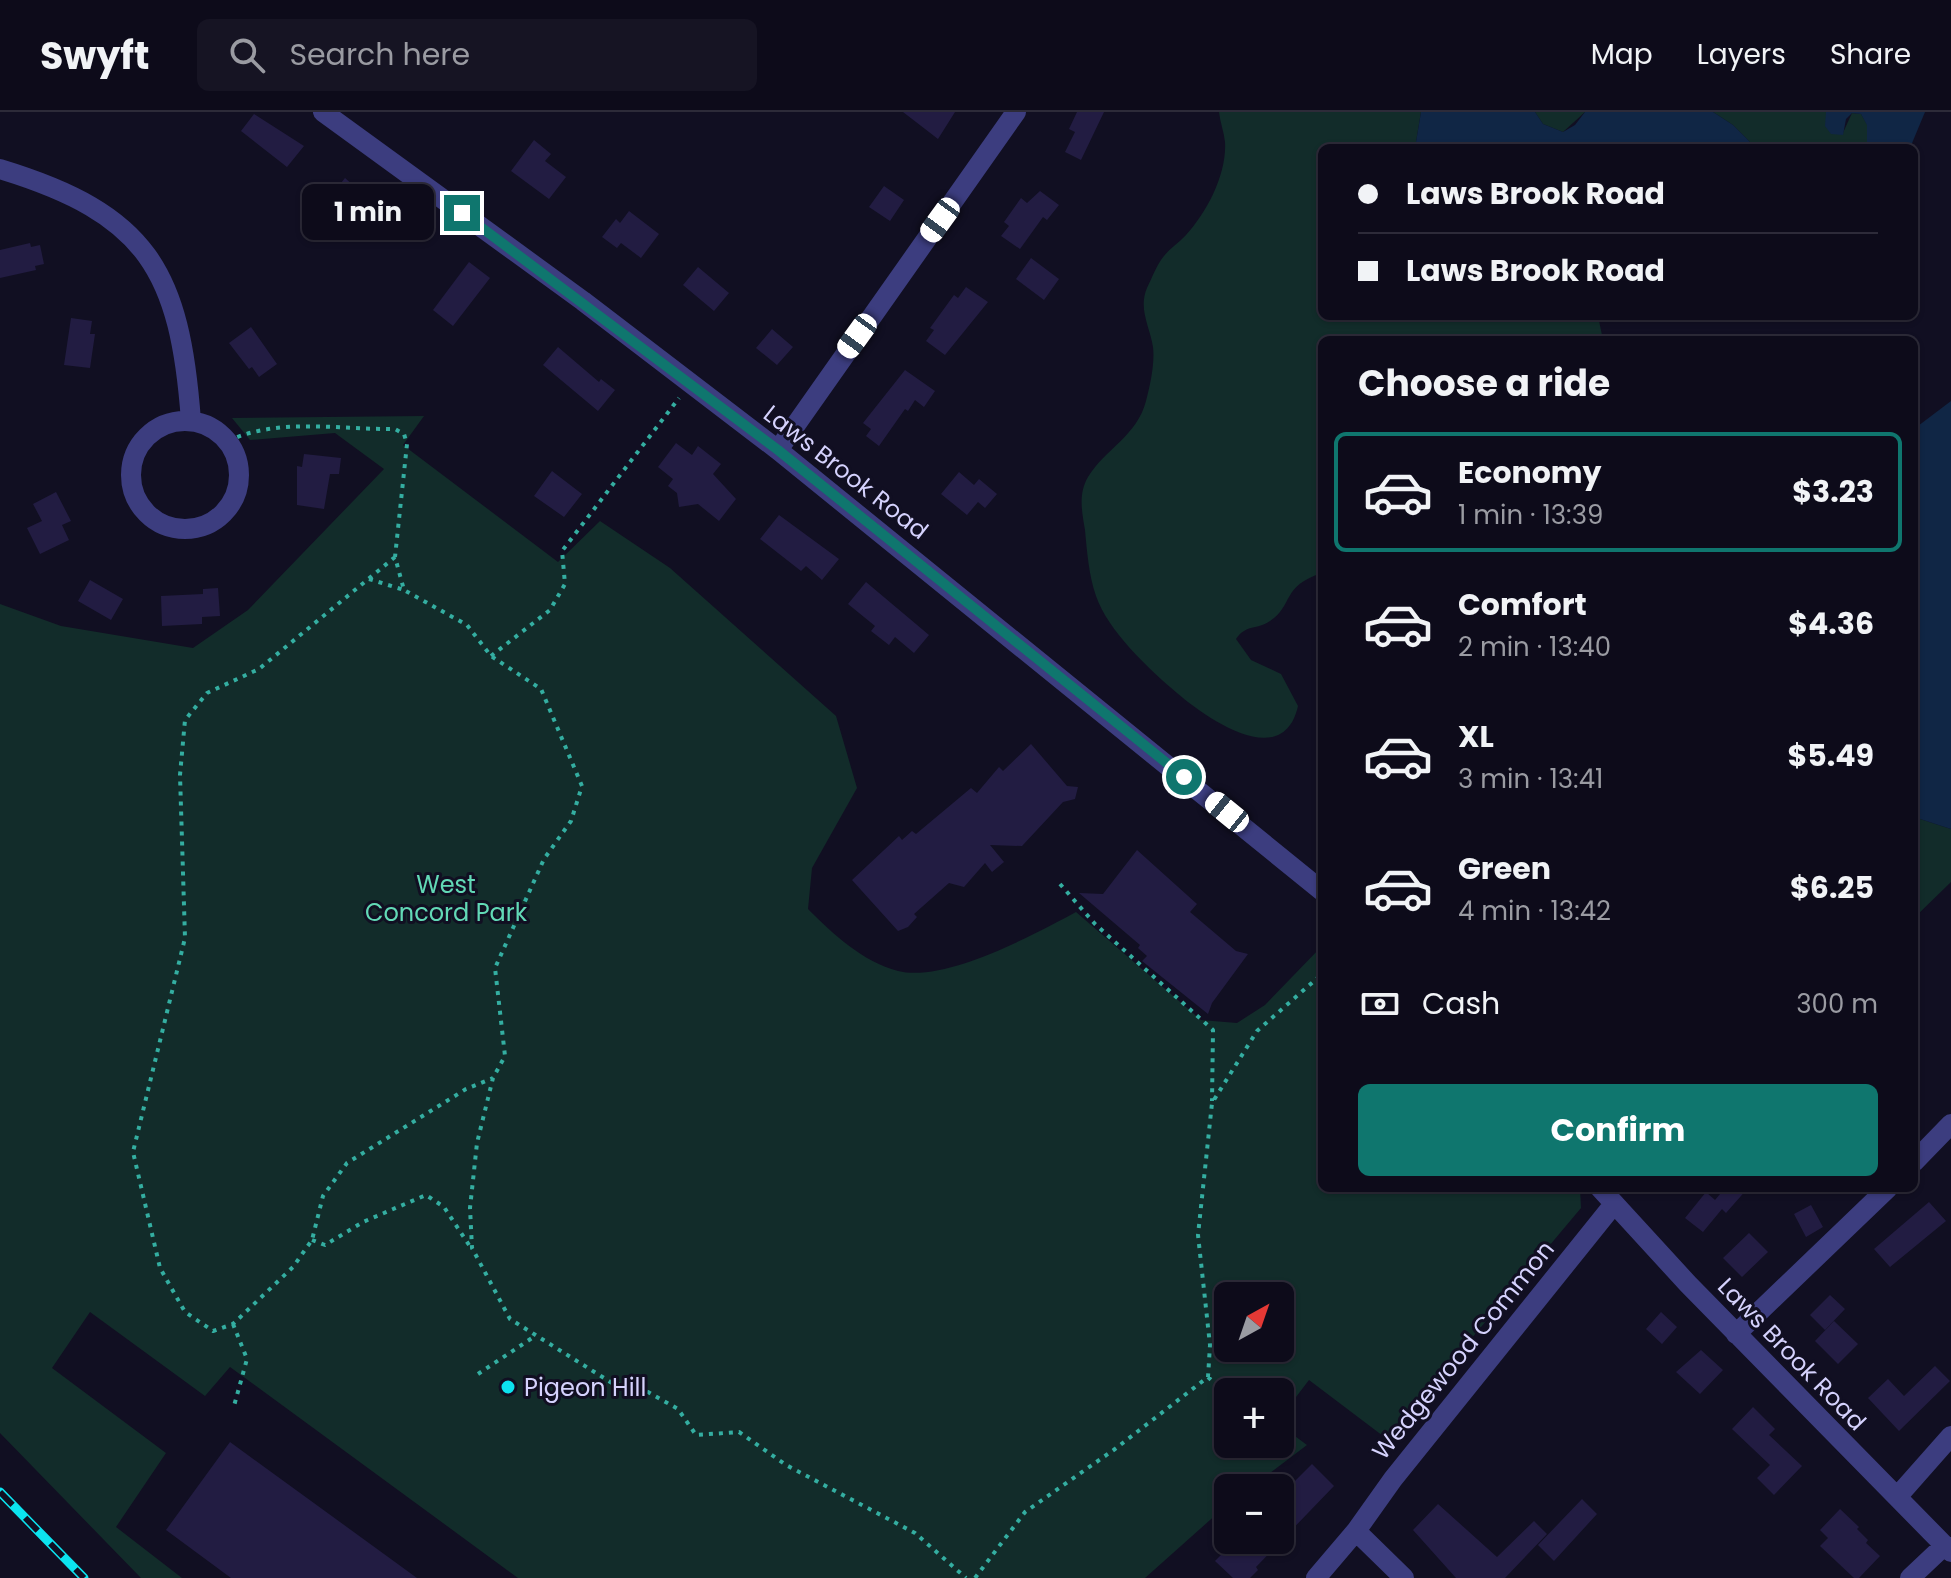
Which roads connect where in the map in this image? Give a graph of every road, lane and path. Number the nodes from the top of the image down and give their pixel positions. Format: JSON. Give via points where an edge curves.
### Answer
{"nodes":[{"id":1,"x":323,"y":112,"type":"edge"},
{"id":2,"x":1016,"y":112,"type":"edge"},
{"id":3,"x":347,"y":118,"type":"edge"},
{"id":4,"x":0,"y":169,"type":"edge"},
{"id":5,"x":690,"y":384,"type":"junction"},
{"id":6,"x":191,"y":421,"type":"junction"},
{"id":7,"x":228,"y":441,"type":"junction"},
{"id":8,"x":778,"y":450,"type":"junction"},
{"id":9,"x":395,"y":557,"type":"junction"},
{"id":10,"x":369,"y":579,"type":"junction"},
{"id":11,"x":404,"y":590,"type":"junction"},
{"id":12,"x":491,"y":656,"type":"junction"},
{"id":13,"x":1060,"y":884,"type":"dead end"},
{"id":14,"x":1318,"y":888,"type":"edge"},
{"id":15,"x":1318,"y":978,"type":"edge"},
{"id":16,"x":493,"y":1078,"type":"junction"},
{"id":17,"x":1212,"y":1103,"type":"junction"},
{"id":18,"x":1951,"y":1124,"type":"edge"},
{"id":19,"x":1918,"y":1158,"type":"edge"},
{"id":20,"x":1884,"y":1192,"type":"edge"},
{"id":21,"x":1607,"y":1196,"type":"edge"},
{"id":22,"x":312,"y":1240,"type":"junction"},
{"id":23,"x":472,"y":1248,"type":"junction"},
{"id":24,"x":233,"y":1324,"type":"junction"},
{"id":25,"x":1736,"y":1334,"type":"junction"},
{"id":26,"x":535,"y":1336,"type":"junction"},
{"id":27,"x":478,"y":1374,"type":"dead end"},
{"id":28,"x":1208,"y":1377,"type":"junction"},
{"id":29,"x":1214,"y":1383,"type":"edge"},
{"id":30,"x":234,"y":1406,"type":"dead end"},
{"id":31,"x":1951,"y":1436,"type":"edge"},
{"id":32,"x":1897,"y":1497,"type":"junction"},
{"id":33,"x":1356,"y":1531,"type":"junction"},
{"id":34,"x":1948,"y":1548,"type":"edge"},
{"id":35,"x":966,"y":1578,"type":"edge"},
{"id":36,"x":975,"y":1578,"type":"edge"},
{"id":37,"x":1316,"y":1578,"type":"edge"},
{"id":38,"x":1404,"y":1578,"type":"edge"},
{"id":39,"x":1910,"y":1578,"type":"edge"}],
"edges":[{"from":1,"to":3,"type":"street","name":"Laws Brook Road"},
{"from":2,"to":8,"type":"street"},
{"from":3,"to":5,"type":"street","name":"Laws Brook Road"},
{"from":4,"to":6,"type":"street","via":[[85,201],[122,228],[154,265],[182,332]]},
{"from":5,"to":8,"type":"street","name":"Laws Brook Road"},
{"from":5,"to":12,"type":"path","via":[[562,551],[565,584],[550,610]]},
{"from":6,"to":7,"type":"street","via":[[211,427]]},
{"from":6,"to":7,"type":"street","via":[[157,428],[141,444],[132,465],[136,498],[159,523],[181,530],[204,527],[231,506],[240,473]]},
{"from":7,"to":9,"type":"path","via":[[251,430],[296,427],[395,429],[404,434]]},
{"from":8,"to":14,"type":"street","name":"Laws Brook Road"},
{"from":9,"to":10,"type":"path"},
{"from":9,"to":11,"type":"path"},
{"from":10,"to":11,"type":"path"},
{"from":10,"to":24,"type":"path","via":[[259,669],[207,693],[185,720],[180,775],[185,938],[133,1152],[160,1268],[185,1312],[213,1331]]},
{"from":11,"to":12,"type":"path","via":[[467,625]]},
{"from":12,"to":16,"type":"path","via":[[541,689],[582,786],[571,821],[544,859],[495,968],[505,1056]]},
{"from":13,"to":17,"type":"path","via":[[1095,924],[1213,1030]]},
{"from":15,"to":17,"type":"path","via":[[1257,1031]]},
{"from":16,"to":22,"type":"path","via":[[466,1089],[347,1163],[323,1196]]},
{"from":16,"to":23,"type":"path","via":[[477,1143]]},
{"from":17,"to":28,"type":"path","via":[[1198,1235],[1210,1345]]},
{"from":18,"to":19,"type":"street"},
{"from":20,"to":25,"type":"street"},
{"from":21,"to":25,"type":"street","name":"Laws Brook Road"},
{"from":21,"to":33,"type":"street","name":"Wedgewood Common"},
{"from":22,"to":23,"type":"path","via":[[325,1245],[426,1195],[444,1207]]},
{"from":22,"to":24,"type":"path","via":[[272,1291]]},
{"from":23,"to":26,"type":"path","via":[[510,1319]]},
{"from":24,"to":30,"type":"path","via":[[247,1359]]},
{"from":25,"to":32,"type":"street","name":"Laws Brook Road"},
{"from":26,"to":27,"type":"path"},
{"from":26,"to":35,"type":"path","via":[[612,1383],[648,1392],[678,1409],[696,1435],[739,1432],[786,1465],[915,1533]]},
{"from":28,"to":29,"type":"path"},
{"from":28,"to":36,"type":"path","via":[[1025,1512]]},
{"from":31,"to":32,"type":"street"},
{"from":32,"to":34,"type":"street","name":"Laws Brook Road"},
{"from":33,"to":37,"type":"street","name":"Wedgewood Common"},
{"from":33,"to":38,"type":"street"},
{"from":34,"to":39,"type":"street"}]}
